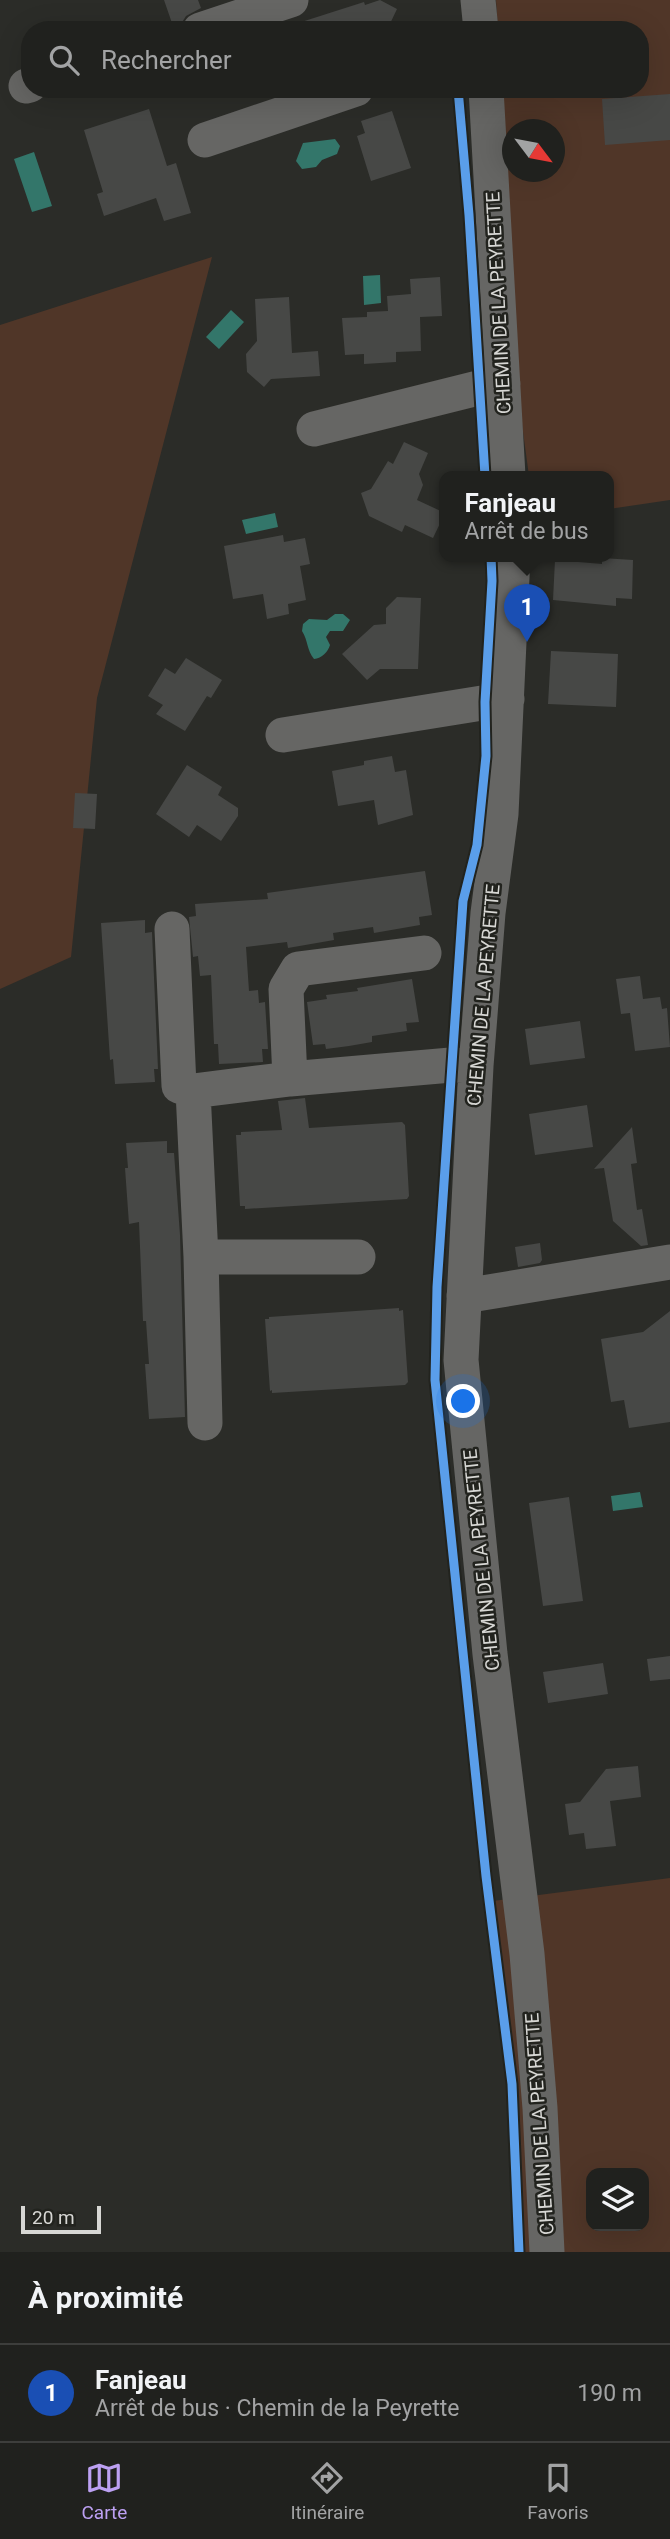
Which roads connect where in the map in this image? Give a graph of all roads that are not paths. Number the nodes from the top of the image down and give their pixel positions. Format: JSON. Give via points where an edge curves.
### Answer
{"nodes":[{"id":1,"x":291,"y":0,"type":"edge"},
{"id":2,"x":227,"y":21,"type":"edge"},
{"id":3,"x":329,"y":98,"type":"edge"},
{"id":4,"x":487,"y":98,"type":"edge"},
{"id":5,"x":205,"y":140,"type":"dead end"},
{"id":6,"x":503,"y":384,"type":"junction"},
{"id":7,"x":314,"y":429,"type":"dead end"},
{"id":8,"x":508,"y":471,"type":"edge"},
{"id":9,"x":513,"y":562,"type":"edge"},
{"id":10,"x":507,"y":699,"type":"junction"},
{"id":11,"x":283,"y":735,"type":"dead end"},
{"id":12,"x":172,"y":929,"type":"dead end"},
{"id":13,"x":424,"y":953,"type":"dead end"},
{"id":14,"x":476,"y":1066,"type":"junction"},
{"id":15,"x":290,"y":1079,"type":"junction"},
{"id":16,"x":192,"y":1091,"type":"junction"},
{"id":17,"x":201,"y":1256,"type":"junction"},
{"id":18,"x":358,"y":1257,"type":"dead end"},
{"id":19,"x":670,"y":1262,"type":"edge"},
{"id":20,"x":464,"y":1296,"type":"junction"},
{"id":21,"x":205,"y":1423,"type":"dead end"},
{"id":22,"x":547,"y":2252,"type":"edge"}],
"edges":[{"from":1,"to":2,"type":"street"},
{"from":3,"to":5,"type":"street"},
{"from":4,"to":6,"type":"street","name":"CHEMIN DE LA PEYRETTE"},
{"from":6,"to":7,"type":"street"},
{"from":6,"to":8,"type":"street","name":"CHEMIN DE LA PEYRETTE"},
{"from":9,"to":10,"type":"street","name":"CHEMIN DE LA PEYRETTE"},
{"from":10,"to":11,"type":"street"},
{"from":10,"to":14,"type":"street","name":"CHEMIN DE LA PEYRETTE","via":[[502,814],[488,914]]},
{"from":12,"to":16,"type":"street","via":[[179,1086]]},
{"from":13,"to":15,"type":"street","via":[[298,969],[286,989]]},
{"from":14,"to":15,"type":"street"},
{"from":14,"to":20,"type":"street","name":"CHEMIN DE LA PEYRETTE"},
{"from":15,"to":16,"type":"street"},
{"from":16,"to":17,"type":"street"},
{"from":17,"to":18,"type":"street"},
{"from":17,"to":21,"type":"street"},
{"from":19,"to":20,"type":"street"},
{"from":20,"to":22,"type":"street","name":"CHEMIN DE LA PEYRETTE","via":[[461,1360],[490,1654],[527,1954]]}]}
